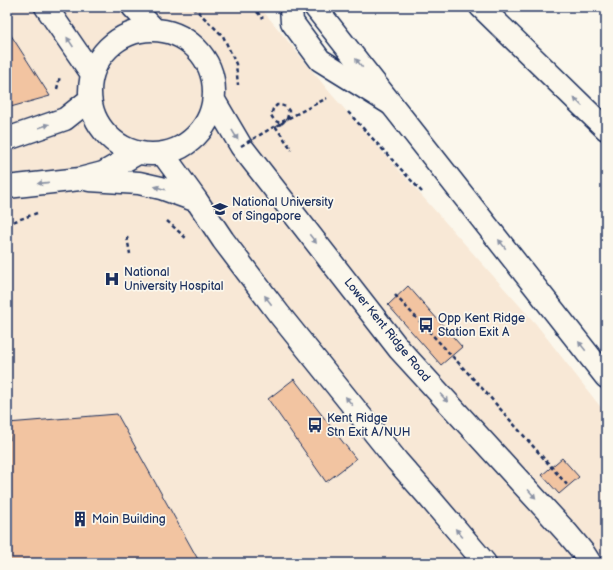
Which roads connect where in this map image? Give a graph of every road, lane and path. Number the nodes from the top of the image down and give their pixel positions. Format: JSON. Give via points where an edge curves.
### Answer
{"nodes":[{"id":1,"x":46,"y":7,"type":"edge"},
{"id":2,"x":133,"y":7,"type":"edge"},
{"id":3,"x":193,"y":7,"type":"edge"},
{"id":4,"x":291,"y":7,"type":"edge"},
{"id":5,"x":315,"y":7,"type":"edge"},
{"id":6,"x":481,"y":7,"type":"edge"},
{"id":7,"x":154,"y":29,"type":"junction"},
{"id":8,"x":92,"y":74,"type":"junction"},
{"id":9,"x":238,"y":88,"type":"dead end"},
{"id":10,"x":89,"y":100,"type":"junction"},
{"id":11,"x":215,"y":102,"type":"junction"},
{"id":12,"x":392,"y":105,"type":"junction"},
{"id":13,"x":288,"y":118,"type":"junction"},
{"id":14,"x":275,"y":126,"type":"junction"},
{"id":15,"x":606,"y":130,"type":"edge"},
{"id":16,"x":7,"y":139,"type":"edge"},
{"id":17,"x":249,"y":142,"type":"junction"},
{"id":18,"x":292,"y":150,"type":"dead end"},
{"id":19,"x":138,"y":153,"type":"junction"},
{"id":20,"x":163,"y":154,"type":"junction"},
{"id":21,"x":80,"y":179,"type":"junction"},
{"id":22,"x":7,"y":188,"type":"edge"},
{"id":23,"x":197,"y":201,"type":"junction"},
{"id":24,"x":42,"y":212,"type":"dead end"},
{"id":25,"x":165,"y":220,"type":"dead end"},
{"id":26,"x":7,"y":224,"type":"edge"},
{"id":27,"x":128,"y":237,"type":"dead end"},
{"id":28,"x":191,"y":242,"type":"dead end"},
{"id":29,"x":130,"y":254,"type":"dead end"},
{"id":30,"x":392,"y":292,"type":"dead end"},
{"id":31,"x":606,"y":377,"type":"edge"},
{"id":32,"x":568,"y":486,"type":"dead end"},
{"id":33,"x":485,"y":563,"type":"edge"},
{"id":34,"x":590,"y":563,"type":"edge"}],
"edges":[{"from":8,"to":1,"type":"main road","one_way":true},
{"from":2,"to":7,"type":"main road"},
{"from":3,"to":9,"type":"path","via":[[223,36],[236,64]]},
{"from":4,"to":12,"type":"main road","via":[[292,22],[320,60]]},
{"from":12,"to":5,"type":"main road","one_way":true},
{"from":15,"to":6,"type":"main road","one_way":true},
{"from":7,"to":8,"type":"main road","name":"Lower Kent Ridge Road","via":[[127,34],[121,38],[105,50]]},
{"from":7,"to":11,"type":"main road","name":"Lower Kent Ridge Road","via":[[175,33],[193,44],[207,61],[214,80]]},
{"from":8,"to":10,"type":"main road","name":"Lower Kent Ridge Road"},
{"from":16,"to":10,"type":"main road","one_way":true,"via":[[65,119]]},
{"from":10,"to":19,"type":"main road","name":"Lower Kent Ridge Road","via":[[98,124],[114,143]]},
{"from":11,"to":17,"type":"main road","name":"Lower Kent Ridge Road","one_way":true},
{"from":11,"to":20,"type":"main road","name":"Lower Kent Ridge Road","via":[[208,120],[197,136],[182,147]]},
{"from":31,"to":12,"type":"main road","one_way":true},
{"from":13,"to":13,"type":"path","via":[[277,122],[271,115],[273,109],[277,105],[282,105],[289,111]]},
{"from":13,"to":14,"type":"path","bridge":true},
{"from":14,"to":17,"type":"path","bridge":true},
{"from":14,"to":18,"type":"path"},
{"from":17,"to":34,"type":"main road","name":"Lower Kent Ridge Road","one_way":true,"via":[[399,349],[568,534]]},
{"from":19,"to":20,"type":"main road","name":"Lower Kent Ridge Road"},
{"from":19,"to":21,"type":"main road","via":[[104,173]]},
{"from":20,"to":23,"type":"main road"},
{"from":21,"to":22,"type":"main road","one_way":true},
{"from":23,"to":21,"type":"main road","one_way":true,"via":[[139,183]]},
{"from":33,"to":23,"type":"main road","one_way":true,"via":[[397,461],[279,314]]},
{"from":24,"to":26,"type":"path"},
{"from":25,"to":28,"type":"path"},
{"from":27,"to":29,"type":"path"},
{"from":30,"to":32,"type":"path","via":[[481,387]]}]}
